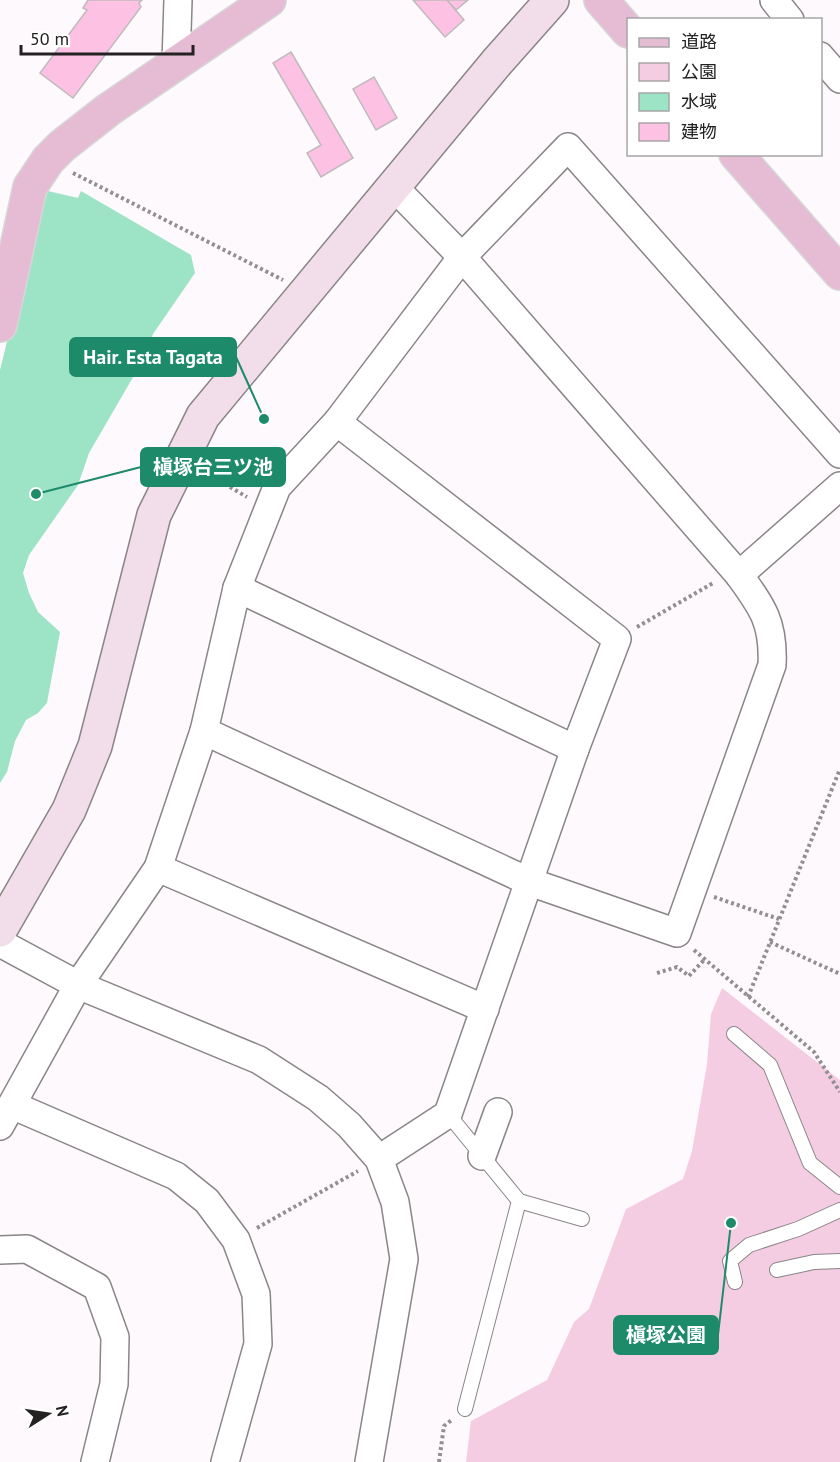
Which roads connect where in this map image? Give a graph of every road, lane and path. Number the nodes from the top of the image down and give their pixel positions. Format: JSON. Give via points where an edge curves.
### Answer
{"nodes":[{"id":1,"x":178,"y":0,"type":"edge"},
{"id":2,"x":268,"y":0,"type":"edge"},
{"id":3,"x":552,"y":0,"type":"edge"},
{"id":4,"x":601,"y":0,"type":"edge"},
{"id":5,"x":774,"y":0,"type":"edge"},
{"id":6,"x":788,"y":18,"type":"edge"},
{"id":7,"x":627,"y":30,"type":"edge"},
{"id":8,"x":822,"y":58,"type":"edge"},
{"id":9,"x":176,"y":63,"type":"junction"},
{"id":10,"x":840,"y":79,"type":"edge"},
{"id":11,"x":738,"y":156,"type":"edge"},
{"id":12,"x":76,"y":175,"type":"dead end"},
{"id":13,"x":393,"y":186,"type":"junction"},
{"id":14,"x":462,"y":256,"type":"junction"},
{"id":15,"x":840,"y":273,"type":"edge"},
{"id":16,"x":307,"y":292,"type":"junction"},
{"id":17,"x":0,"y":325,"type":"edge"},
{"id":18,"x":337,"y":422,"type":"junction"},
{"id":19,"x":840,"y":454,"type":"edge"},
{"id":20,"x":182,"y":458,"type":"junction"},
{"id":21,"x":840,"y":486,"type":"edge"},
{"id":22,"x":268,"y":510,"type":"junction"},
{"id":23,"x":737,"y":573,"type":"junction"},
{"id":24,"x":237,"y":588,"type":"junction"},
{"id":25,"x":617,"y":639,"type":"junction"},
{"id":26,"x":204,"y":731,"type":"junction"},
{"id":27,"x":575,"y":749,"type":"junction"},
{"id":28,"x":840,"y":769,"type":"edge"},
{"id":29,"x":158,"y":868,"type":"junction"},
{"id":30,"x":530,"y":882,"type":"junction"},
{"id":31,"x":693,"y":890,"type":"junction"},
{"id":32,"x":779,"y":919,"type":"junction"},
{"id":33,"x":0,"y":930,"type":"edge"},
{"id":34,"x":677,"y":933,"type":"junction"},
{"id":35,"x":770,"y":942,"type":"junction"},
{"id":36,"x":0,"y":943,"type":"edge"},
{"id":37,"x":704,"y":960,"type":"junction"},
{"id":38,"x":657,"y":973,"type":"dead end"},
{"id":39,"x":840,"y":974,"type":"edge"},
{"id":40,"x":78,"y":985,"type":"junction"},
{"id":41,"x":748,"y":997,"type":"junction"},
{"id":42,"x":485,"y":1009,"type":"junction"},
{"id":43,"x":734,"y":1034,"type":"dead end"},
{"id":44,"x":840,"y":1092,"type":"edge"},
{"id":45,"x":498,"y":1112,"type":"dead end"},
{"id":46,"x":448,"y":1114,"type":"junction"},
{"id":47,"x":6,"y":1115,"type":"edge"},
{"id":48,"x":482,"y":1156,"type":"junction"},
{"id":49,"x":379,"y":1159,"type":"junction"},
{"id":50,"x":840,"y":1187,"type":"edge"},
{"id":51,"x":519,"y":1200,"type":"junction"},
{"id":52,"x":840,"y":1210,"type":"edge"},
{"id":53,"x":582,"y":1220,"type":"dead end"},
{"id":54,"x":236,"y":1240,"type":"junction"},
{"id":55,"x":0,"y":1250,"type":"edge"},
{"id":56,"x":840,"y":1261,"type":"edge"},
{"id":57,"x":777,"y":1270,"type":"dead end"},
{"id":58,"x":735,"y":1282,"type":"dead end"},
{"id":59,"x":465,"y":1409,"type":"joint"},
{"id":60,"x":95,"y":1462,"type":"edge"},
{"id":61,"x":225,"y":1462,"type":"edge"},
{"id":62,"x":369,"y":1462,"type":"edge"},
{"id":63,"x":439,"y":1462,"type":"edge"}],
"edges":[{"from":1,"to":9,"type":"street"},
{"from":2,"to":9,"type":"main road"},
{"from":3,"to":13,"type":"street","via":[[491,57]]},
{"from":4,"to":7,"type":"main road"},
{"from":5,"to":6,"type":"street"},
{"from":8,"to":10,"type":"street"},
{"from":9,"to":17,"type":"main road","via":[[62,146],[37,175],[30,187]]},
{"from":11,"to":15,"type":"main road"},
{"from":12,"to":16,"type":"path"},
{"from":13,"to":14,"type":"street"},
{"from":13,"to":16,"type":"street"},
{"from":14,"to":18,"type":"street"},
{"from":14,"to":19,"type":"street","via":[[568,147]]},
{"from":14,"to":23,"type":"street"},
{"from":16,"to":20,"type":"street","via":[[203,416]]},
{"from":18,"to":22,"type":"street","via":[[277,487]]},
{"from":18,"to":25,"type":"street"},
{"from":20,"to":22,"type":"path"},
{"from":20,"to":33,"type":"street","via":[[154,515],[95,746],[69,810]]},
{"from":21,"to":23,"type":"street"},
{"from":22,"to":24,"type":"street"},
{"from":23,"to":25,"type":"path"},
{"from":23,"to":31,"type":"street","via":[[762,607],[773,646],[772,665]]},
{"from":24,"to":26,"type":"street"},
{"from":24,"to":27,"type":"street"},
{"from":25,"to":27,"type":"street"},
{"from":26,"to":29,"type":"street"},
{"from":26,"to":30,"type":"street"},
{"from":27,"to":30,"type":"street"},
{"from":28,"to":32,"type":"path"},
{"from":29,"to":40,"type":"street"},
{"from":29,"to":42,"type":"street"},
{"from":30,"to":34,"type":"street"},
{"from":30,"to":42,"type":"street"},
{"from":31,"to":32,"type":"path"},
{"from":31,"to":34,"type":"street"},
{"from":32,"to":35,"type":"path"},
{"from":34,"to":37,"type":"path"},
{"from":35,"to":39,"type":"path"},
{"from":35,"to":41,"type":"path"},
{"from":36,"to":40,"type":"street"},
{"from":37,"to":38,"type":"path","via":[[689,976],[677,967]]},
{"from":37,"to":41,"type":"path"},
{"from":40,"to":47,"type":"street"},
{"from":40,"to":49,"type":"street","via":[[259,1060],[318,1098]]},
{"from":41,"to":44,"type":"path","via":[[814,1052]]},
{"from":42,"to":46,"type":"street"},
{"from":43,"to":50,"type":"lane","via":[[770,1065],[810,1163]]},
{"from":45,"to":48,"type":"street"},
{"from":46,"to":48,"type":"lane"},
{"from":46,"to":49,"type":"street"},
{"from":47,"to":54,"type":"street","via":[[176,1176],[207,1201]]},
{"from":48,"to":51,"type":"lane"},
{"from":49,"to":54,"type":"path"},
{"from":49,"to":62,"type":"street","via":[[395,1203],[404,1259]]},
{"from":51,"to":53,"type":"lane"},
{"from":51,"to":59,"type":"lane"},
{"from":52,"to":58,"type":"lane","via":[[749,1245],[730,1261]]},
{"from":54,"to":61,"type":"street","via":[[256,1294],[258,1344]]},
{"from":55,"to":60,"type":"street","via":[[27,1249],[97,1287],[115,1337],[114,1384]]},
{"from":56,"to":57,"type":"lane"},
{"from":59,"to":63,"type":"path","via":[[444,1426]]}]}
